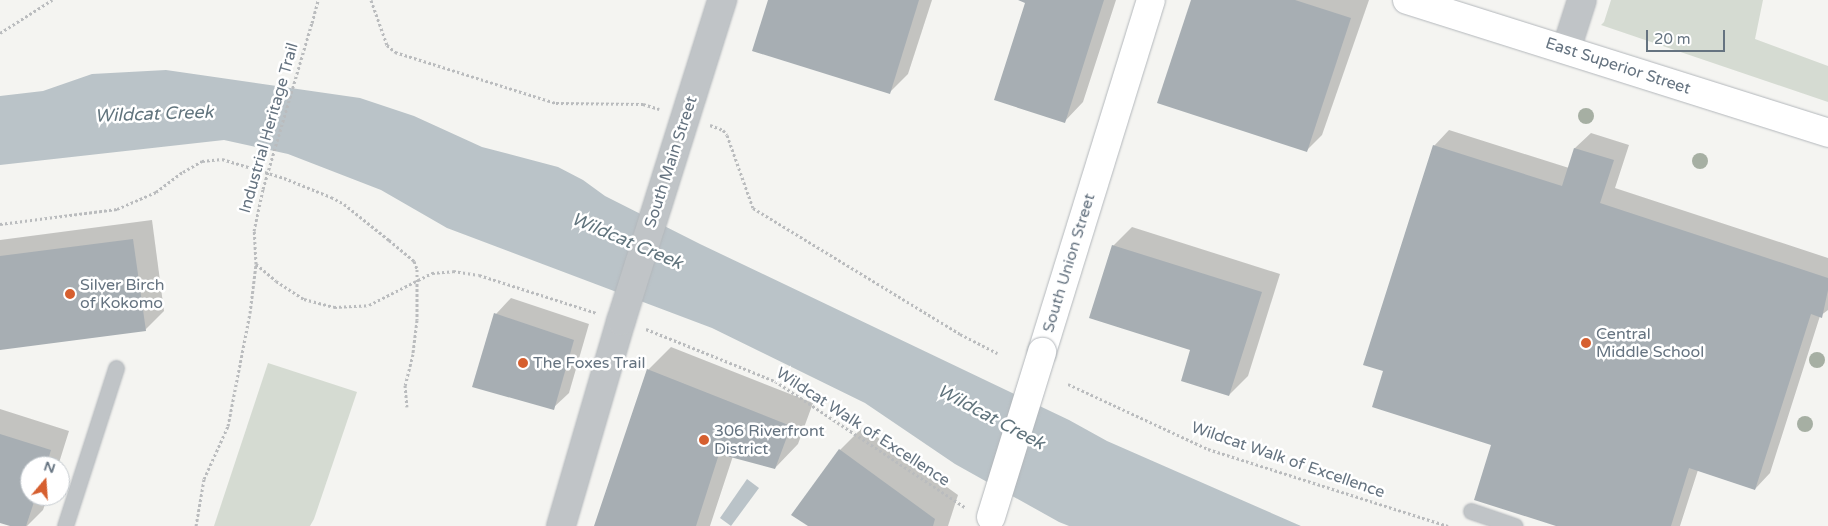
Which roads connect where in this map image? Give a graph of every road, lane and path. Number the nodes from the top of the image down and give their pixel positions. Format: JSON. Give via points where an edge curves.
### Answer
{"nodes":[{"id":1,"x":52,"y":0,"type":"edge"},
{"id":2,"x":318,"y":0,"type":"edge"},
{"id":3,"x":372,"y":0,"type":"edge"},
{"id":4,"x":722,"y":0,"type":"edge"},
{"id":5,"x":1151,"y":0,"type":"edge"},
{"id":6,"x":1407,"y":0,"type":"edge"},
{"id":7,"x":1582,"y":0,"type":"edge"},
{"id":8,"x":0,"y":33,"type":"edge"},
{"id":9,"x":1566,"y":50,"type":"junction"},
{"id":10,"x":665,"y":111,"type":"dead end"},
{"id":11,"x":705,"y":124,"type":"dead end"},
{"id":12,"x":1828,"y":133,"type":"edge"},
{"id":13,"x":0,"y":224,"type":"edge"},
{"id":14,"x":256,"y":264,"type":"junction"},
{"id":15,"x":416,"y":280,"type":"junction"},
{"id":16,"x":622,"y":318,"type":"junction"},
{"id":17,"x":998,"y":353,"type":"dead end"},
{"id":18,"x":116,"y":368,"type":"dead end"},
{"id":19,"x":1068,"y":384,"type":"dead end"},
{"id":20,"x":407,"y":407,"type":"dead end"},
{"id":21,"x":1471,"y":511,"type":"dead end"},
{"id":22,"x":990,"y":522,"type":"edge"},
{"id":23,"x":65,"y":526,"type":"edge"},
{"id":24,"x":196,"y":526,"type":"edge"},
{"id":25,"x":561,"y":526,"type":"edge"},
{"id":26,"x":1448,"y":526,"type":"edge"},
{"id":27,"x":1515,"y":526,"type":"edge"}],
"edges":[{"from":1,"to":8,"type":"path"},
{"from":2,"to":14,"type":"path","name":"Industrial Heritage Trail","bridge":true,"via":[[263,189],[254,231]]},
{"from":3,"to":10,"type":"path","via":[[387,46],[395,52],[556,103],[644,104]]},
{"from":4,"to":16,"type":"street","name":"South Main Street"},
{"from":5,"to":22,"type":"street","name":"South Union Street","bridge":true},
{"from":6,"to":9,"type":"street","name":"East Superior Street"},
{"from":7,"to":9,"type":"street"},
{"from":9,"to":12,"type":"street","name":"East Superior Street"},
{"from":11,"to":17,"type":"path","via":[[727,135],[753,208],[960,334]]},
{"from":13,"to":15,"type":"path","via":[[117,209],[150,196],[202,161],[222,159],[284,178],[344,204],[414,261]]},
{"from":14,"to":15,"type":"path","name":"Wildcat Walk of Excellence","via":[[304,299],[334,307],[369,304]]},
{"from":14,"to":24,"type":"path","name":"Industrial Heritage Trail","via":[[228,426],[204,479]]},
{"from":15,"to":16,"type":"path","name":"Wildcat Walk of Excellence","via":[[432,272],[453,270]]},
{"from":15,"to":20,"type":"path","via":[[416,328],[405,385]]},
{"from":16,"to":22,"type":"path","name":"Wildcat Walk of Excellence","via":[[775,381],[961,506]]},
{"from":16,"to":25,"type":"street","name":"South Main Street"},
{"from":18,"to":23,"type":"lane"},
{"from":19,"to":26,"type":"path","name":"Wildcat Walk of Excellence","via":[[1208,449]]},
{"from":21,"to":27,"type":"lane"}]}
